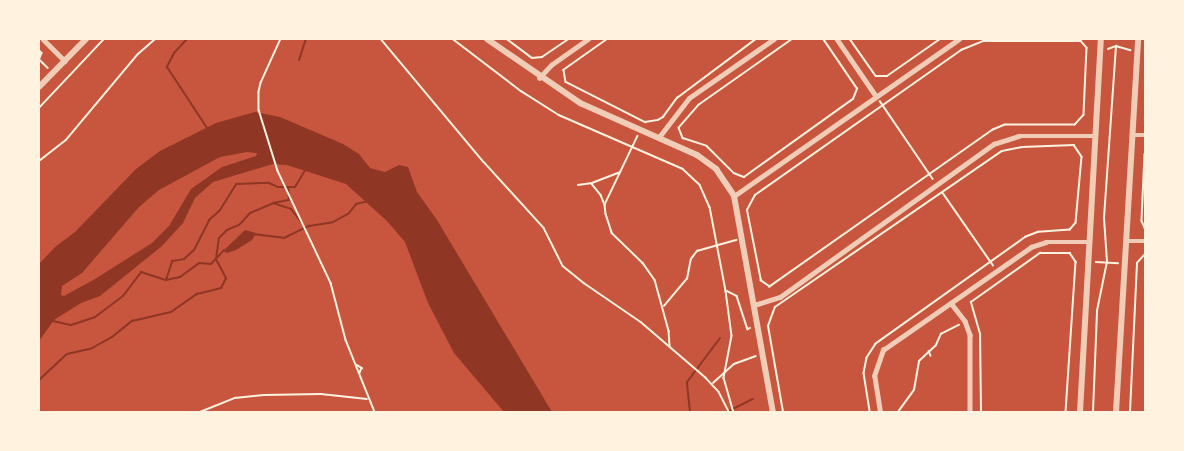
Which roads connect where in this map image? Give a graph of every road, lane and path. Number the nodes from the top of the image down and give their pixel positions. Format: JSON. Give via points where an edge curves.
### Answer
{"nodes":[{"id":1,"x":43,"y":39,"type":"edge"},
{"id":2,"x":86,"y":39,"type":"edge"},
{"id":3,"x":104,"y":39,"type":"edge"},
{"id":4,"x":155,"y":39,"type":"edge"},
{"id":5,"x":281,"y":39,"type":"edge"},
{"id":6,"x":381,"y":39,"type":"edge"},
{"id":7,"x":453,"y":39,"type":"edge"},
{"id":8,"x":487,"y":39,"type":"edge"},
{"id":9,"x":507,"y":39,"type":"edge"},
{"id":10,"x":569,"y":39,"type":"edge"},
{"id":11,"x":588,"y":39,"type":"edge"},
{"id":12,"x":608,"y":39,"type":"edge"},
{"id":13,"x":774,"y":39,"type":"edge"},
{"id":14,"x":793,"y":39,"type":"edge"},
{"id":15,"x":823,"y":39,"type":"edge"},
{"id":16,"x":837,"y":39,"type":"edge"},
{"id":17,"x":850,"y":39,"type":"edge"},
{"id":18,"x":940,"y":39,"type":"edge"},
{"id":19,"x":959,"y":39,"type":"edge"},
{"id":20,"x":1101,"y":39,"type":"edge"},
{"id":21,"x":1138,"y":39,"type":"edge"},
{"id":22,"x":1033,"y":40,"type":"edge"},
{"id":23,"x":1081,"y":40,"type":"edge"},
{"id":24,"x":1116,"y":46,"type":"junction"},
{"id":25,"x":1088,"y":48,"type":"junction"},
{"id":26,"x":1100,"y":49,"type":"junction"},
{"id":27,"x":1137,"y":49,"type":"junction"},
{"id":28,"x":39,"y":50,"type":"edge"},
{"id":29,"x":39,"y":61,"type":"edge"},
{"id":30,"x":65,"y":61,"type":"junction"},
{"id":31,"x":539,"y":78,"type":"junction"},
{"id":32,"x":39,"y":87,"type":"edge"},
{"id":33,"x":876,"y":96,"type":"junction"},
{"id":34,"x":39,"y":108,"type":"edge"},
{"id":35,"x":640,"y":120,"type":"dead end"},
{"id":36,"x":645,"y":122,"type":"dead end"},
{"id":37,"x":641,"y":129,"type":"junction"},
{"id":38,"x":1132,"y":135,"type":"junction"},
{"id":39,"x":1145,"y":135,"type":"edge"},
{"id":40,"x":1095,"y":136,"type":"junction"},
{"id":41,"x":658,"y":137,"type":"junction"},
{"id":42,"x":633,"y":148,"type":"junction"},
{"id":43,"x":1145,"y":154,"type":"edge"},
{"id":44,"x":39,"y":161,"type":"edge"},
{"id":45,"x":621,"y":171,"type":"junction"},
{"id":46,"x":592,"y":183,"type":"junction"},
{"id":47,"x":578,"y":185,"type":"dead end"},
{"id":48,"x":734,"y":196,"type":"junction"},
{"id":49,"x":605,"y":205,"type":"junction"},
{"id":50,"x":1145,"y":228,"type":"edge"},
{"id":51,"x":1026,"y":237,"type":"dead end"},
{"id":52,"x":1126,"y":241,"type":"junction"},
{"id":53,"x":1145,"y":241,"type":"edge"},
{"id":54,"x":1089,"y":242,"type":"junction"},
{"id":55,"x":718,"y":245,"type":"junction"},
{"id":56,"x":1145,"y":254,"type":"edge"},
{"id":57,"x":1076,"y":262,"type":"junction"},
{"id":58,"x":1088,"y":262,"type":"junction"},
{"id":59,"x":1107,"y":262,"type":"junction"},
{"id":60,"x":1125,"y":263,"type":"junction"},
{"id":61,"x":1137,"y":263,"type":"junction"},
{"id":62,"x":726,"y":291,"type":"junction"},
{"id":63,"x":951,"y":303,"type":"junction"},
{"id":64,"x":754,"y":305,"type":"junction"},
{"id":65,"x":663,"y":306,"type":"junction"},
{"id":66,"x":957,"y":327,"type":"dead end"},
{"id":67,"x":748,"y":329,"type":"dead end"},
{"id":68,"x":670,"y":347,"type":"junction"},
{"id":69,"x":929,"y":350,"type":"junction"},
{"id":70,"x":763,"y":356,"type":"junction"},
{"id":71,"x":931,"y":356,"type":"dead end"},
{"id":72,"x":724,"y":372,"type":"junction"},
{"id":73,"x":712,"y":383,"type":"junction"},
{"id":74,"x":369,"y":399,"type":"junction"},
{"id":75,"x":200,"y":412,"type":"edge"},
{"id":76,"x":375,"y":412,"type":"edge"},
{"id":77,"x":729,"y":412,"type":"edge"},
{"id":78,"x":734,"y":412,"type":"edge"},
{"id":79,"x":773,"y":412,"type":"edge"},
{"id":80,"x":783,"y":412,"type":"edge"},
{"id":81,"x":880,"y":412,"type":"edge"},
{"id":82,"x":898,"y":412,"type":"edge"},
{"id":83,"x":969,"y":412,"type":"edge"},
{"id":84,"x":981,"y":412,"type":"edge"},
{"id":85,"x":1066,"y":412,"type":"edge"},
{"id":86,"x":1080,"y":412,"type":"edge"},
{"id":87,"x":1092,"y":412,"type":"edge"},
{"id":88,"x":1116,"y":412,"type":"edge"},
{"id":89,"x":1131,"y":412,"type":"edge"}],
"edges":[{"from":1,"to":30,"type":"street"},
{"from":2,"to":30,"type":"street"},
{"from":3,"to":34,"type":"path"},
{"from":4,"to":44,"type":"path","via":[[66,140]]},
{"from":5,"to":74,"type":"path","via":[[261,83],[260,110],[278,171],[331,283],[346,340]]},
{"from":6,"to":68,"type":"path","via":[[483,162],[544,228],[563,266]]},
{"from":7,"to":42,"type":"path","via":[[559,115]]},
{"from":8,"to":31,"type":"street"},
{"from":9,"to":10,"type":"path","via":[[532,58],[542,57]]},
{"from":11,"to":31,"type":"street"},
{"from":12,"to":35,"type":"path","via":[[564,70],[566,82]]},
{"from":13,"to":41,"type":"street","via":[[689,98]]},
{"from":14,"to":15,"type":"path","via":[[699,105],[679,128],[683,138],[707,146],[734,173],[744,177],[853,99],[857,89]]},
{"from":16,"to":33,"type":"street"},
{"from":17,"to":18,"type":"path","via":[[876,76],[887,76]]},
{"from":19,"to":33,"type":"street"},
{"from":20,"to":26,"type":"street"},
{"from":21,"to":27,"type":"street"},
{"from":22,"to":23,"type":"path"},
{"from":22,"to":25,"type":"path","via":[[983,40],[961,50],[755,195],[747,210],[761,281],[770,287],[993,130],[1005,125],[1075,125],[1084,115]]},
{"from":23,"to":25,"type":"path"},
{"from":24,"to":26,"type":"path"},
{"from":24,"to":27,"type":"path"},
{"from":24,"to":59,"type":"path","via":[[1104,218]]},
{"from":25,"to":26,"type":"path"},
{"from":26,"to":40,"type":"street"},
{"from":27,"to":38,"type":"street"},
{"from":28,"to":29,"type":"path"},
{"from":30,"to":32,"type":"street"},
{"from":31,"to":37,"type":"street","via":[[580,103]]},
{"from":33,"to":48,"type":"street"},
{"from":36,"to":37,"type":"path"},
{"from":37,"to":41,"type":"street"},
{"from":37,"to":42,"type":"path"},
{"from":38,"to":39,"type":"street"},
{"from":38,"to":52,"type":"street"},
{"from":40,"to":54,"type":"street"},
{"from":40,"to":64,"type":"street","via":[[1019,136],[994,144],[780,297]]},
{"from":41,"to":48,"type":"street","via":[[697,155],[716,169]]},
{"from":42,"to":45,"type":"path"},
{"from":42,"to":55,"type":"path","via":[[683,169],[700,185],[710,207]]},
{"from":43,"to":50,"type":"path"},
{"from":45,"to":46,"type":"path"},
{"from":45,"to":49,"type":"path"},
{"from":46,"to":47,"type":"path"},
{"from":46,"to":49,"type":"path"},
{"from":48,"to":64,"type":"street"},
{"from":49,"to":65,"type":"path","via":[[612,233],[649,270]]},
{"from":51,"to":80,"type":"path","via":[[1038,232],[1070,230],[1076,223],[1082,157],[1074,145],[1002,151],[775,307],[768,326]]},
{"from":52,"to":53,"type":"street"},
{"from":52,"to":60,"type":"street"},
{"from":54,"to":58,"type":"street"},
{"from":54,"to":63,"type":"street","via":[[1046,242],[1031,247]]},
{"from":55,"to":62,"type":"path"},
{"from":55,"to":65,"type":"path","via":[[693,255],[687,279]]},
{"from":56,"to":61,"type":"path"},
{"from":57,"to":58,"type":"path"},
{"from":57,"to":84,"type":"path","via":[[1070,253],[1040,253],[971,302],[980,334]]},
{"from":57,"to":85,"type":"path"},
{"from":58,"to":59,"type":"path"},
{"from":58,"to":86,"type":"street"},
{"from":59,"to":60,"type":"path"},
{"from":59,"to":87,"type":"path","via":[[1097,311]]},
{"from":60,"to":61,"type":"path"},
{"from":60,"to":88,"type":"street"},
{"from":61,"to":89,"type":"path"},
{"from":62,"to":67,"type":"path","via":[[737,296]]},
{"from":62,"to":72,"type":"path","via":[[732,336]]},
{"from":63,"to":81,"type":"street","via":[[883,350],[874,376]]},
{"from":63,"to":83,"type":"street","via":[[970,335]]},
{"from":64,"to":70,"type":"street"},
{"from":65,"to":68,"type":"path"},
{"from":66,"to":69,"type":"path","via":[[941,334]]},
{"from":68,"to":73,"type":"path"},
{"from":69,"to":71,"type":"path"},
{"from":69,"to":82,"type":"path","via":[[919,361],[914,390]]},
{"from":70,"to":72,"type":"path","via":[[748,357]]},
{"from":70,"to":79,"type":"street"},
{"from":72,"to":73,"type":"path"},
{"from":72,"to":78,"type":"path"},
{"from":73,"to":77,"type":"path"},
{"from":74,"to":75,"type":"path","via":[[321,394],[264,395],[235,398]]},
{"from":74,"to":76,"type":"path"}]}
